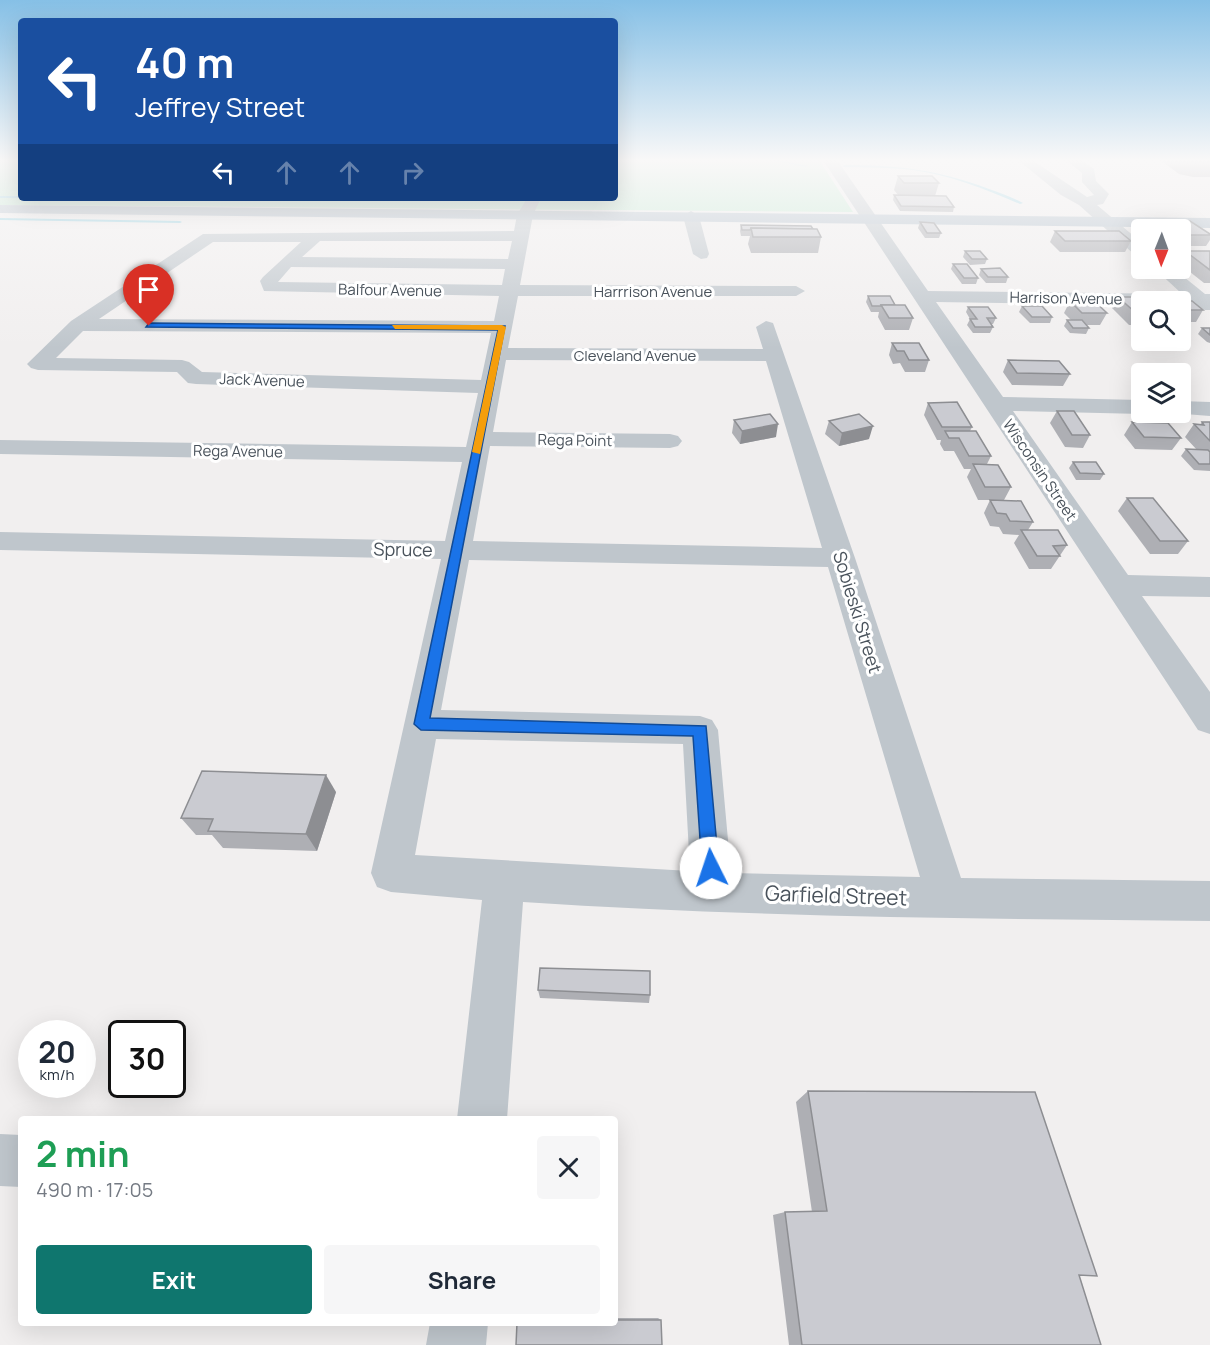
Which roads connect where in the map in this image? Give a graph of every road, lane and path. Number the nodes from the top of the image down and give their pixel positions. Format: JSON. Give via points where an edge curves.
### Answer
{"nodes":[{"id":1,"x":459,"y":223,"type":"edge"},
{"id":2,"x":525,"y":223,"type":"edge"},
{"id":3,"x":694,"y":223,"type":"edge"},
{"id":4,"x":873,"y":223,"type":"edge"},
{"id":5,"x":1106,"y":223,"type":"edge"},
{"id":6,"x":316,"y":237,"type":"junction"},
{"id":7,"x":1131,"y":243,"type":"edge"},
{"id":8,"x":701,"y":254,"type":"dead end"},
{"id":9,"x":286,"y":261,"type":"junction"},
{"id":10,"x":513,"y":277,"type":"junction"},
{"id":11,"x":1177,"y":279,"type":"edge"},
{"id":12,"x":796,"y":291,"type":"dead end"},
{"id":13,"x":922,"y":296,"type":"junction"},
{"id":14,"x":1207,"y":302,"type":"edge"},
{"id":15,"x":78,"y":325,"type":"junction"},
{"id":16,"x":500,"y":341,"type":"junction"},
{"id":17,"x":770,"y":341,"type":"joint"},
{"id":18,"x":490,"y":387,"type":"junction"},
{"id":19,"x":996,"y":404,"type":"junction"},
{"id":20,"x":1131,"y":408,"type":"edge"},
{"id":21,"x":1191,"y":408,"type":"edge"},
{"id":22,"x":1210,"y":409,"type":"edge"},
{"id":23,"x":670,"y":441,"type":"dead end"},
{"id":24,"x":0,"y":447,"type":"edge"},
{"id":25,"x":478,"y":447,"type":"junction"},
{"id":26,"x":0,"y":542,"type":"edge"},
{"id":27,"x":457,"y":550,"type":"junction"},
{"id":28,"x":841,"y":558,"type":"junction"},
{"id":29,"x":1117,"y":585,"type":"junction"},
{"id":30,"x":1210,"y":587,"type":"edge"},
{"id":31,"x":1210,"y":720,"type":"edge"},
{"id":32,"x":421,"y":724,"type":"junction"},
{"id":33,"x":504,"y":883,"type":"junction"},
{"id":34,"x":712,"y":891,"type":"junction"},
{"id":35,"x":947,"y":899,"type":"junction"},
{"id":36,"x":1210,"y":901,"type":"edge"},
{"id":37,"x":482,"y":1116,"type":"edge"},
{"id":38,"x":0,"y":1160,"type":"edge"},
{"id":39,"x":18,"y":1161,"type":"edge"},
{"id":40,"x":459,"y":1326,"type":"edge"},
{"id":41,"x":456,"y":1345,"type":"edge"}],
"edges":[{"from":1,"to":6,"type":"street"},
{"from":2,"to":10,"type":"street"},
{"from":3,"to":8,"type":"street"},
{"from":4,"to":13,"type":"street","name":"Wisconsin Street"},
{"from":5,"to":7,"type":"street"},
{"from":6,"to":9,"type":"street"},
{"from":6,"to":15,"type":"street","via":[[209,237]]},
{"from":9,"to":10,"type":"street"},
{"from":9,"to":10,"type":"street","name":"Balfour Avenue","via":[[269,281],[270,287]]},
{"from":10,"to":12,"type":"street","name":"Harrrison Avenue"},
{"from":10,"to":16,"type":"street"},
{"from":11,"to":14,"type":"street"},
{"from":13,"to":14,"type":"street","name":"Harrison Avenue"},
{"from":13,"to":19,"type":"street","name":"Wisconsin Street"},
{"from":15,"to":16,"type":"street","name":"Cleveland Avenue"},
{"from":15,"to":18,"type":"street","name":"Jack Avenue","via":[[38,363],[182,366],[196,378]]},
{"from":16,"to":17,"type":"street","name":"Cleveland Avenue"},
{"from":16,"to":18,"type":"street"},
{"from":17,"to":28,"type":"street","name":"Sobieski Street"},
{"from":18,"to":25,"type":"street"},
{"from":19,"to":20,"type":"street"},
{"from":19,"to":29,"type":"street","name":"Wisconsin Street"},
{"from":21,"to":22,"type":"street"},
{"from":23,"to":25,"type":"street","name":"Rega Point"},
{"from":24,"to":25,"type":"street","name":"Rega Avenue"},
{"from":25,"to":27,"type":"street"},
{"from":26,"to":27,"type":"street","name":"Spruce"},
{"from":27,"to":28,"type":"street","name":"Spruce"},
{"from":27,"to":32,"type":"street"},
{"from":28,"to":35,"type":"street","name":"Sobieski Street"},
{"from":29,"to":30,"type":"street"},
{"from":29,"to":31,"type":"street","name":"Wisconsin Street"},
{"from":32,"to":33,"type":"street","name":"Garfield Street","via":[[391,873]]},
{"from":32,"to":34,"type":"street","via":[[700,730]]},
{"from":33,"to":34,"type":"street","name":"Garfield Street"},
{"from":33,"to":37,"type":"street"},
{"from":34,"to":35,"type":"street","name":"Garfield Street"},
{"from":35,"to":36,"type":"street","name":"Garfield Street"},
{"from":38,"to":39,"type":"street"},
{"from":40,"to":41,"type":"street"}]}
